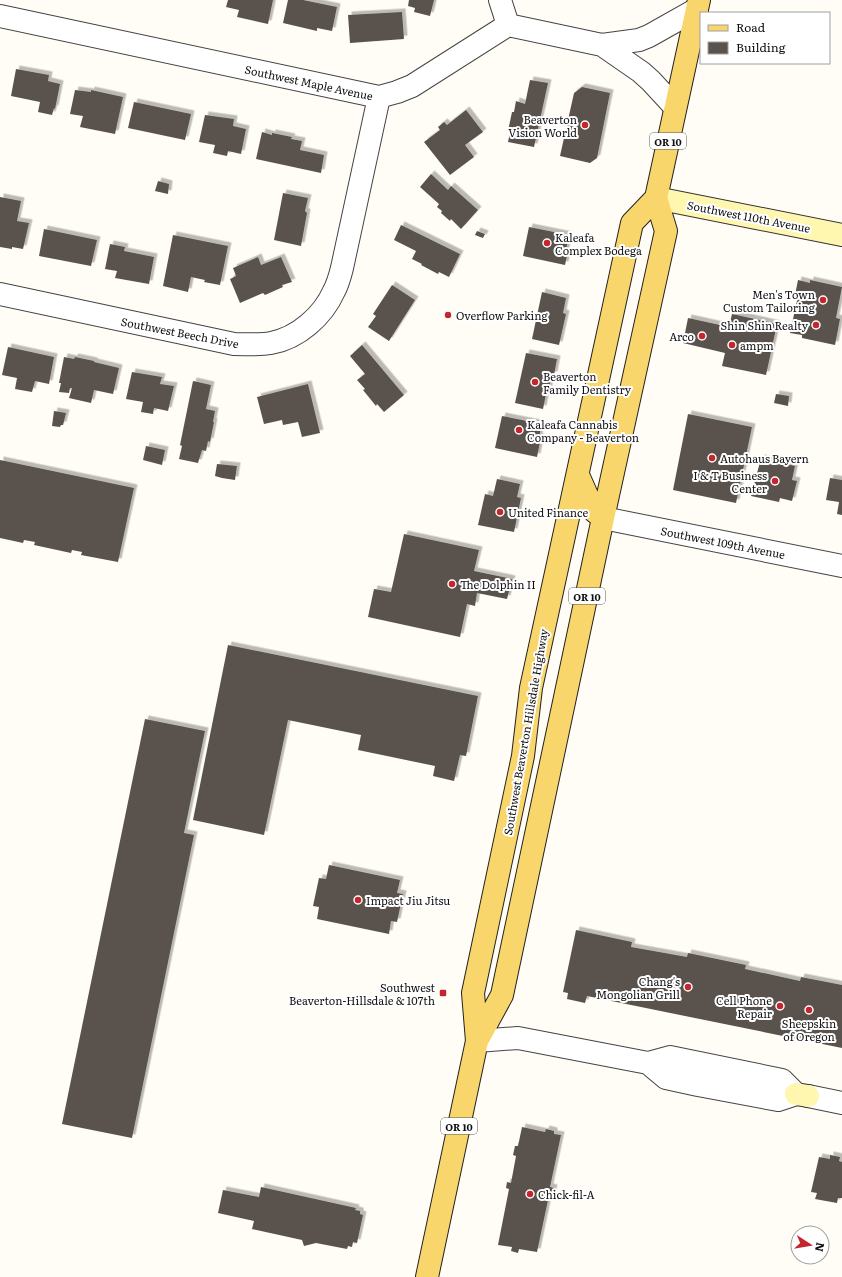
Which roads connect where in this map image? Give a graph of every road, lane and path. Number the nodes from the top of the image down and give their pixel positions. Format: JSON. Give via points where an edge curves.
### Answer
{"nodes":[{"id":1,"x":500,"y":0,"type":"edge"},
{"id":2,"x":698,"y":5,"type":"edge"},
{"id":3,"x":0,"y":16,"type":"edge"},
{"id":4,"x":508,"y":25,"type":"junction"},
{"id":5,"x":602,"y":46,"type":"junction"},
{"id":6,"x":379,"y":97,"type":"junction"},
{"id":7,"x":675,"y":108,"type":"junction"},
{"id":8,"x":656,"y":198,"type":"junction"},
{"id":9,"x":842,"y":235,"type":"edge"},
{"id":10,"x":0,"y":294,"type":"edge"},
{"id":11,"x":578,"y":475,"type":"junction"},
{"id":12,"x":603,"y":518,"type":"junction"},
{"id":13,"x":842,"y":566,"type":"edge"},
{"id":14,"x":477,"y":1041,"type":"junction"},
{"id":15,"x":842,"y":1103,"type":"edge"},
{"id":16,"x":427,"y":1277,"type":"edge"}],
"edges":[{"from":1,"to":4,"type":"street"},
{"from":2,"to":5,"type":"street","via":[[649,36]]},
{"from":2,"to":7,"type":"main road","name":"Southwest Beaverton Hillsdale Highway","number":"OR 10"},
{"from":3,"to":6,"type":"street","name":"Southwest Maple Avenue"},
{"from":4,"to":5,"type":"street"},
{"from":4,"to":6,"type":"street","name":"Southwest Maple Avenue","via":[[412,86]]},
{"from":5,"to":7,"type":"street","via":[[641,72]]},
{"from":6,"to":10,"type":"street","name":"Southwest Beech Drive","via":[[342,268],[334,292],[322,312],[289,337],[273,342],[234,344]]},
{"from":7,"to":8,"type":"main road","name":"Southwest Beaverton Hillsdale Highway","number":"OR 10"},
{"from":8,"to":9,"type":"street","name":"Southwest 110th Avenue"},
{"from":8,"to":11,"type":"main road","name":"Southwest Beaverton Hillsdale Highway","number":"OR 10","via":[[632,223]]},
{"from":8,"to":12,"type":"main road","name":"Southwest Beaverton Hillsdale Highway","number":"OR 10","via":[[666,231]]},
{"from":11,"to":12,"type":"main road","via":[[594,512]]},
{"from":11,"to":14,"type":"main road","name":"Southwest Beaverton Hillsdale Highway","number":"OR 10","via":[[531,688],[523,756],[473,993]]},
{"from":12,"to":13,"type":"street","name":"Southwest 109th Avenue"},
{"from":12,"to":14,"type":"main road","name":"Southwest Beaverton Hillsdale Highway","number":"OR 10","via":[[502,995]]},
{"from":14,"to":15,"type":"street","via":[[518,1038],[648,1063],[670,1057],[782,1080],[802,1095]]},
{"from":14,"to":16,"type":"main road","name":"Southwest Beaverton Hillsdale Highway","number":"OR 10"}]}
